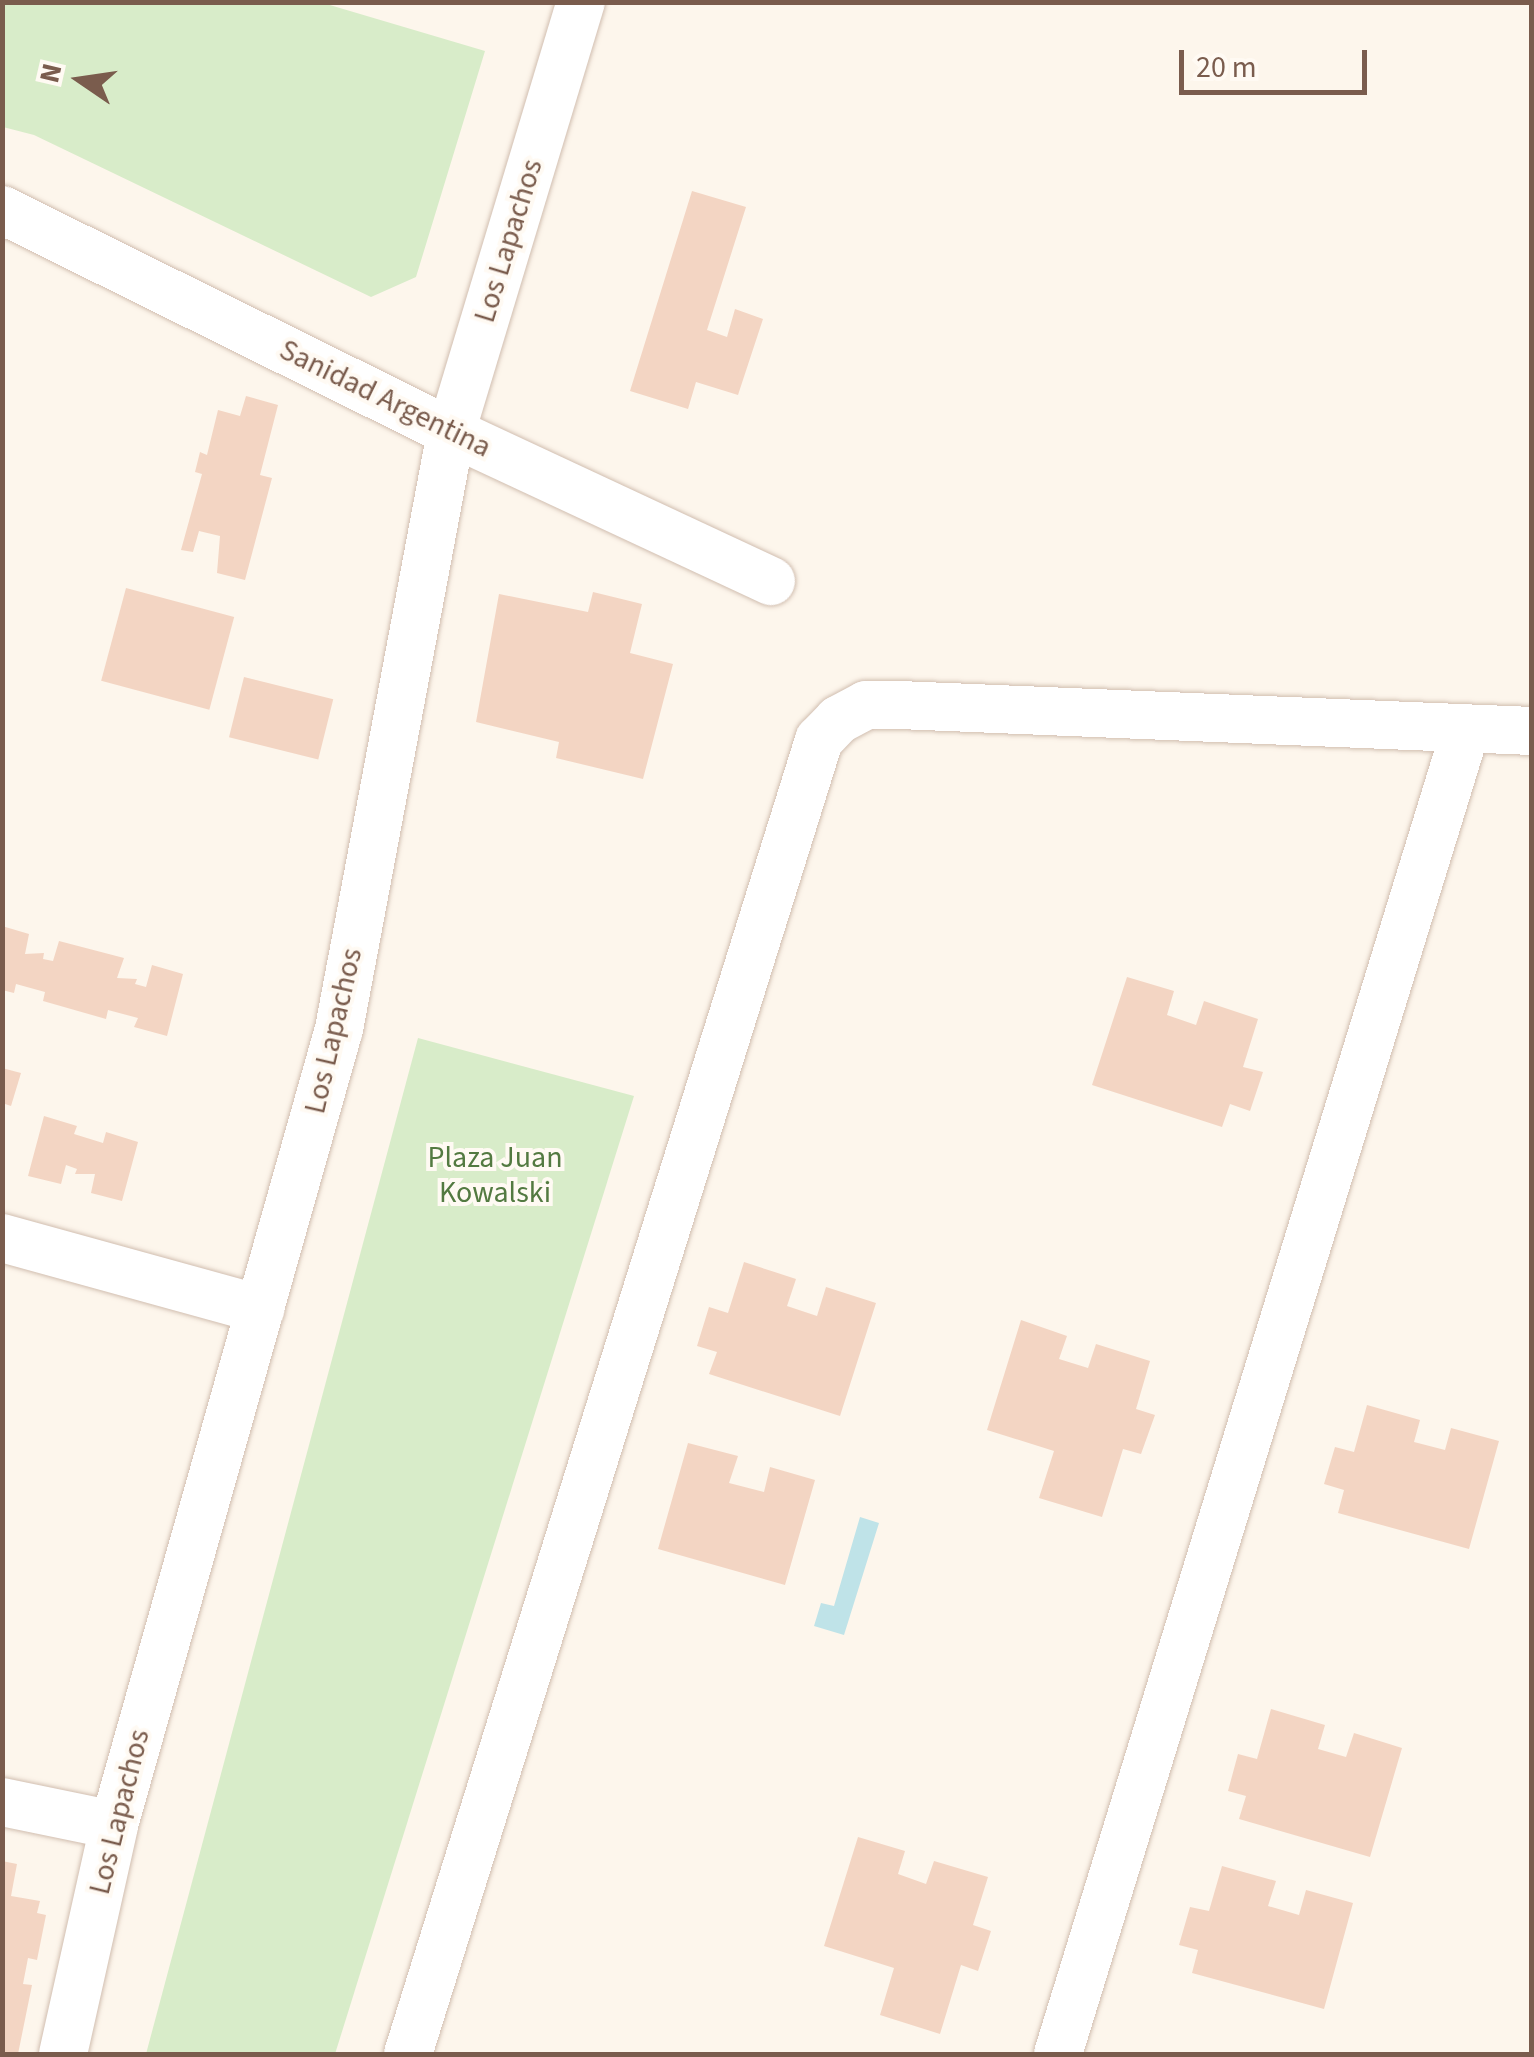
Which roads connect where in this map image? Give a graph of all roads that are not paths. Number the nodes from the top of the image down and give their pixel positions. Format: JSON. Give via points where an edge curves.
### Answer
{"nodes":[{"id":1,"x":581,"y":2,"type":"edge"},
{"id":2,"x":2,"y":210,"type":"edge"},
{"id":3,"x":451,"y":432,"type":"junction"},
{"id":4,"x":771,"y":581,"type":"dead end"},
{"id":5,"x":1466,"y":729,"type":"junction"},
{"id":6,"x":1532,"y":731,"type":"edge"},
{"id":7,"x":2,"y":1238,"type":"edge"},
{"id":8,"x":260,"y":1309,"type":"junction"},
{"id":9,"x":2,"y":1802,"type":"edge"},
{"id":10,"x":114,"y":1825,"type":"junction"},
{"id":11,"x":63,"y":2054,"type":"edge"},
{"id":12,"x":408,"y":2054,"type":"edge"},
{"id":13,"x":1058,"y":2054,"type":"edge"}],
"edges":[{"from":1,"to":3,"type":"street","name":"Los Lapachos"},
{"from":2,"to":3,"type":"street","name":"Sanidad Argentina"},
{"from":3,"to":4,"type":"street","name":"Sanidad Argentina"},
{"from":3,"to":8,"type":"street","name":"Los Lapachos","via":[[339,1029]]},
{"from":5,"to":6,"type":"street"},
{"from":5,"to":12,"type":"street","via":[[866,705],[819,740]]},
{"from":5,"to":13,"type":"street"},
{"from":7,"to":8,"type":"street"},
{"from":8,"to":10,"type":"street","name":"Los Lapachos"},
{"from":9,"to":10,"type":"street"},
{"from":10,"to":11,"type":"street","name":"Los Lapachos"}]}
